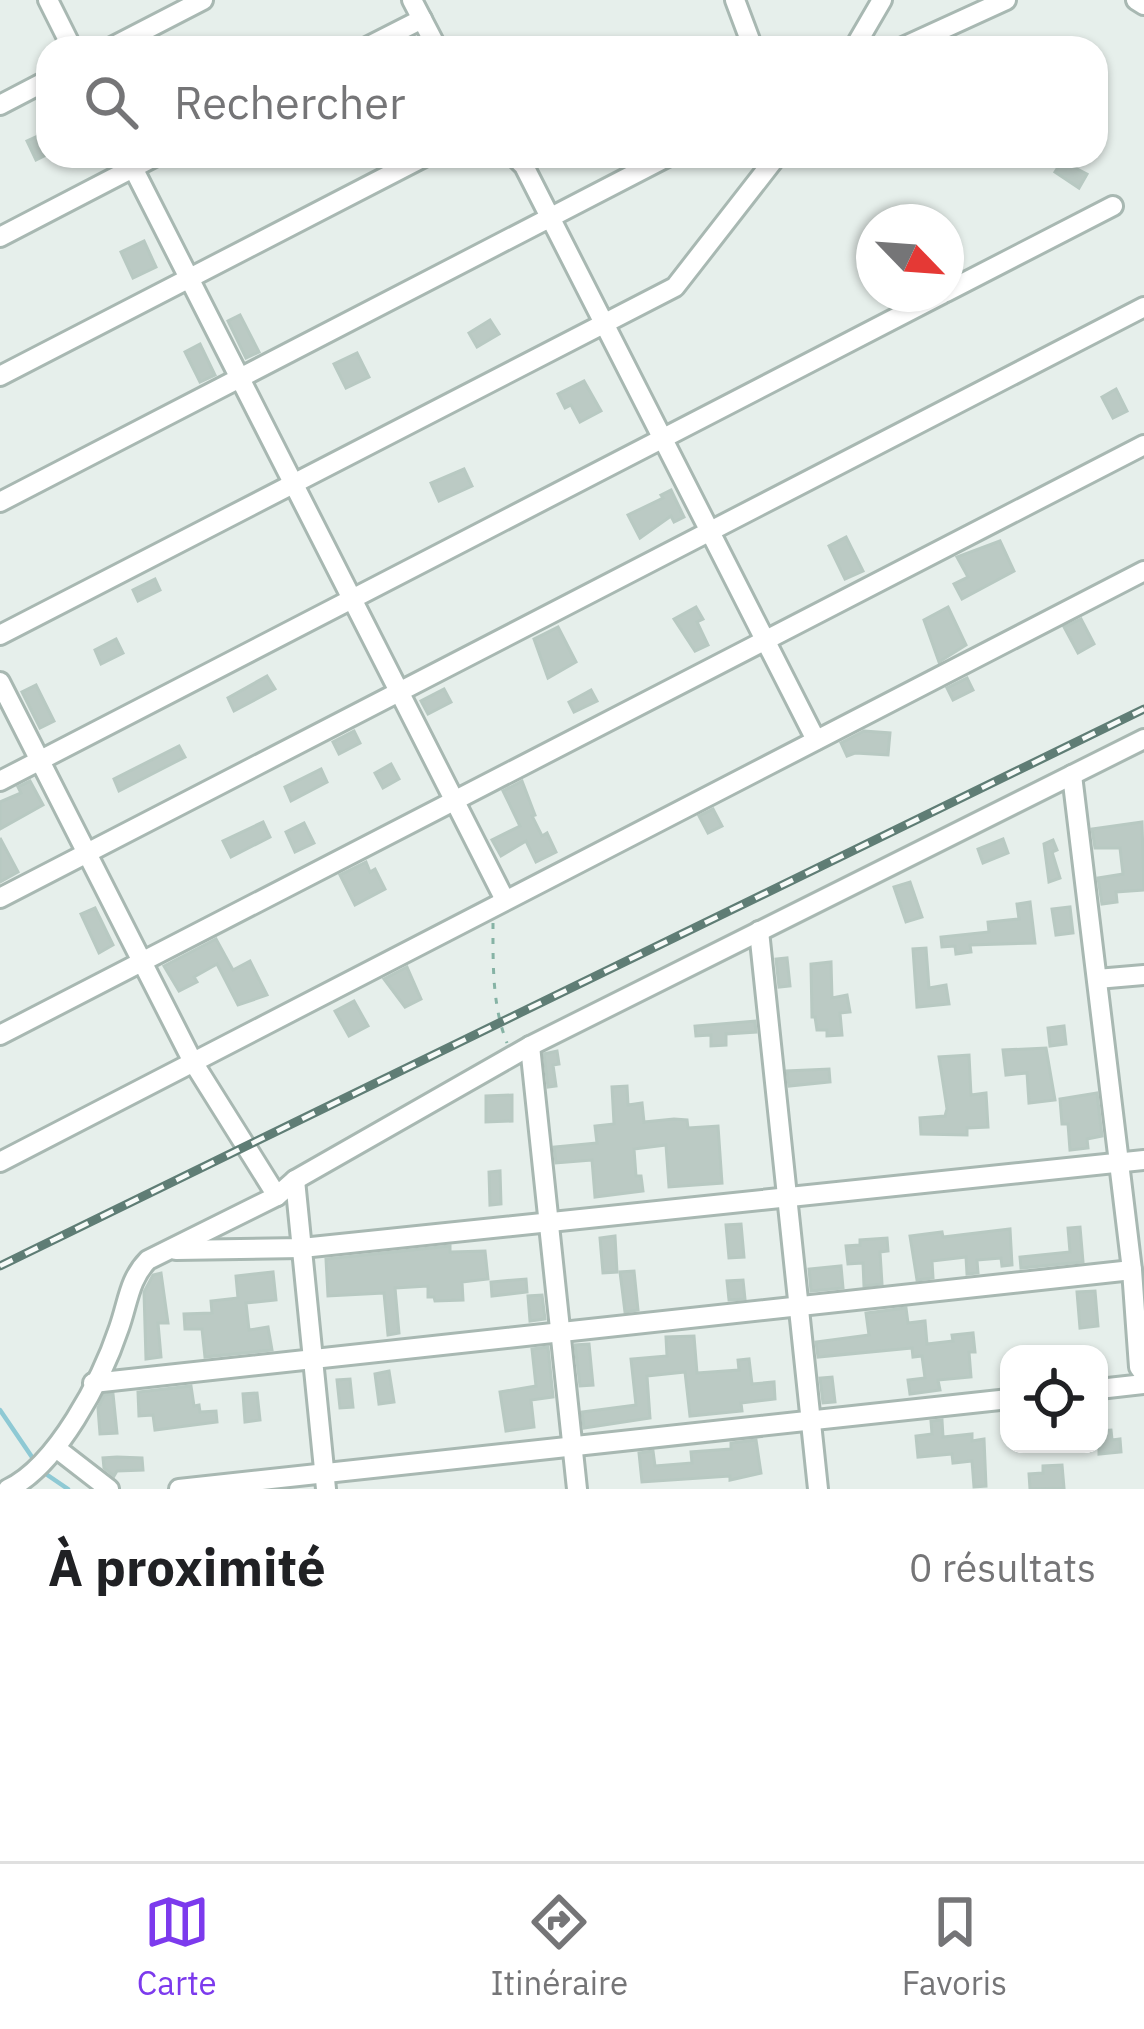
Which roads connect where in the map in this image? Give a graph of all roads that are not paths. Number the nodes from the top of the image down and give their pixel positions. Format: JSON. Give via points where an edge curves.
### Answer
{"nodes":[{"id":1,"x":47,"y":0,"type":"edge"},
{"id":2,"x":202,"y":0,"type":"edge"},
{"id":3,"x":735,"y":0,"type":"edge"},
{"id":4,"x":882,"y":0,"type":"edge"},
{"id":5,"x":1006,"y":0,"type":"edge"},
{"id":6,"x":1136,"y":0,"type":"edge"},
{"id":7,"x":415,"y":5,"type":"edge"},
{"id":8,"x":1144,"y":5,"type":"edge"},
{"id":9,"x":66,"y":36,"type":"edge"},
{"id":10,"x":133,"y":36,"type":"edge"},
{"id":11,"x":379,"y":36,"type":"edge"},
{"id":12,"x":430,"y":36,"type":"edge"},
{"id":13,"x":748,"y":36,"type":"edge"},
{"id":14,"x":861,"y":36,"type":"edge"},
{"id":15,"x":927,"y":36,"type":"edge"},
{"id":16,"x":36,"y":86,"type":"edge"},
{"id":17,"x":0,"y":105,"type":"edge"},
{"id":18,"x":119,"y":168,"type":"edge"},
{"id":19,"x":133,"y":168,"type":"edge"},
{"id":20,"x":403,"y":168,"type":"edge"},
{"id":21,"x":525,"y":168,"type":"edge"},
{"id":22,"x":646,"y":168,"type":"edge"},
{"id":23,"x":767,"y":168,"type":"edge"},
{"id":24,"x":1113,"y":206,"type":"dead end"},
{"id":25,"x":550,"y":218,"type":"junction"},
{"id":26,"x":0,"y":236,"type":"edge"},
{"id":27,"x":189,"y":278,"type":"junction"},
{"id":28,"x":964,"y":283,"type":"edge"},
{"id":29,"x":1144,"y":307,"type":"edge"},
{"id":30,"x":907,"y":312,"type":"edge"},
{"id":31,"x":604,"y":323,"type":"junction"},
{"id":32,"x":0,"y":376,"type":"edge"},
{"id":33,"x":240,"y":378,"type":"junction"},
{"id":34,"x":662,"y":439,"type":"junction"},
{"id":35,"x":1144,"y":445,"type":"edge"},
{"id":36,"x":294,"y":484,"type":"junction"},
{"id":37,"x":0,"y":502,"type":"edge"},
{"id":38,"x":710,"y":531,"type":"junction"},
{"id":39,"x":1144,"y":571,"type":"edge"},
{"id":40,"x":352,"y":599,"type":"junction"},
{"id":41,"x":0,"y":635,"type":"edge"},
{"id":42,"x":765,"y":640,"type":"junction"},
{"id":43,"x":0,"y":682,"type":"edge"},
{"id":44,"x":399,"y":692,"type":"junction"},
{"id":45,"x":1144,"y":739,"type":"edge"},
{"id":46,"x":816,"y":740,"type":"junction"},
{"id":47,"x":40,"y":760,"type":"junction"},
{"id":48,"x":1072,"y":775,"type":"junction"},
{"id":49,"x":0,"y":781,"type":"edge"},
{"id":50,"x":455,"y":801,"type":"junction"},
{"id":51,"x":87,"y":853,"type":"junction"},
{"id":52,"x":0,"y":898,"type":"edge"},
{"id":53,"x":499,"y":903,"type":"junction"},
{"id":54,"x":758,"y":932,"type":"junction"},
{"id":55,"x":142,"y":962,"type":"junction"},
{"id":56,"x":1144,"y":975,"type":"edge"},
{"id":57,"x":1096,"y":979,"type":"junction"},
{"id":58,"x":0,"y":1035,"type":"edge"},
{"id":59,"x":521,"y":1051,"type":"junction"},
{"id":60,"x":193,"y":1062,"type":"junction"},
{"id":61,"x":1144,"y":1160,"type":"edge"},
{"id":62,"x":0,"y":1162,"type":"edge"},
{"id":63,"x":1119,"y":1163,"type":"junction"},
{"id":64,"x":295,"y":1180,"type":"junction"},
{"id":65,"x":277,"y":1196,"type":"junction"},
{"id":66,"x":788,"y":1197,"type":"junction"},
{"id":67,"x":548,"y":1221,"type":"junction"},
{"id":68,"x":302,"y":1247,"type":"junction"},
{"id":69,"x":171,"y":1250,"type":"junction"},
{"id":70,"x":1132,"y":1270,"type":"junction"},
{"id":71,"x":800,"y":1306,"type":"junction"},
{"id":72,"x":560,"y":1332,"type":"junction"},
{"id":73,"x":313,"y":1360,"type":"junction"},
{"id":74,"x":1143,"y":1373,"type":"edge"},
{"id":75,"x":1108,"y":1386,"type":"edge"},
{"id":76,"x":90,"y":1388,"type":"junction"},
{"id":77,"x":1000,"y":1400,"type":"edge"},
{"id":78,"x":811,"y":1420,"type":"junction"},
{"id":79,"x":572,"y":1446,"type":"junction"},
{"id":80,"x":56,"y":1448,"type":"junction"},
{"id":81,"x":325,"y":1481,"type":"edge"},
{"id":82,"x":8,"y":1489,"type":"edge"},
{"id":83,"x":109,"y":1489,"type":"edge"},
{"id":84,"x":178,"y":1489,"type":"edge"},
{"id":85,"x":577,"y":1489,"type":"edge"},
{"id":86,"x":818,"y":1489,"type":"edge"}],
"edges":[{"from":1,"to":9,"type":"street"},
{"from":2,"to":10,"type":"street"},
{"from":3,"to":13,"type":"street"},
{"from":4,"to":14,"type":"street"},
{"from":5,"to":15,"type":"street"},
{"from":6,"to":8,"type":"street"},
{"from":7,"to":11,"type":"street"},
{"from":7,"to":12,"type":"street"},
{"from":16,"to":17,"type":"street"},
{"from":18,"to":26,"type":"street"},
{"from":19,"to":27,"type":"street"},
{"from":20,"to":27,"type":"street"},
{"from":21,"to":25,"type":"street"},
{"from":22,"to":25,"type":"street"},
{"from":23,"to":31,"type":"street","via":[[675,286]]},
{"from":24,"to":28,"type":"street"},
{"from":25,"to":31,"type":"street"},
{"from":25,"to":33,"type":"street"},
{"from":27,"to":32,"type":"street"},
{"from":27,"to":33,"type":"street"},
{"from":29,"to":38,"type":"street"},
{"from":30,"to":34,"type":"street"},
{"from":31,"to":34,"type":"street"},
{"from":31,"to":36,"type":"street"},
{"from":33,"to":36,"type":"street"},
{"from":33,"to":37,"type":"street"},
{"from":34,"to":38,"type":"street"},
{"from":34,"to":40,"type":"street"},
{"from":35,"to":42,"type":"street"},
{"from":36,"to":40,"type":"street"},
{"from":36,"to":41,"type":"street"},
{"from":38,"to":42,"type":"street"},
{"from":38,"to":44,"type":"street"},
{"from":39,"to":46,"type":"street"},
{"from":40,"to":44,"type":"street"},
{"from":40,"to":47,"type":"street"},
{"from":42,"to":46,"type":"street"},
{"from":42,"to":50,"type":"street"},
{"from":43,"to":47,"type":"street"},
{"from":44,"to":50,"type":"street"},
{"from":44,"to":51,"type":"street"},
{"from":45,"to":48,"type":"street"},
{"from":46,"to":53,"type":"street"},
{"from":47,"to":49,"type":"street"},
{"from":47,"to":51,"type":"street"},
{"from":48,"to":54,"type":"street"},
{"from":48,"to":57,"type":"street"},
{"from":50,"to":53,"type":"street"},
{"from":50,"to":55,"type":"street"},
{"from":51,"to":52,"type":"street"},
{"from":51,"to":55,"type":"street"},
{"from":53,"to":60,"type":"street"},
{"from":54,"to":59,"type":"street"},
{"from":54,"to":66,"type":"street"},
{"from":55,"to":58,"type":"street"},
{"from":55,"to":60,"type":"street"},
{"from":56,"to":57,"type":"street"},
{"from":57,"to":63,"type":"street"},
{"from":59,"to":64,"type":"street"},
{"from":59,"to":67,"type":"street"},
{"from":60,"to":62,"type":"street"},
{"from":60,"to":65,"type":"street"},
{"from":61,"to":63,"type":"street"},
{"from":63,"to":66,"type":"street"},
{"from":63,"to":70,"type":"street"},
{"from":64,"to":65,"type":"street"},
{"from":64,"to":68,"type":"street"},
{"from":65,"to":69,"type":"street"},
{"from":66,"to":67,"type":"street"},
{"from":66,"to":71,"type":"street"},
{"from":67,"to":68,"type":"street"},
{"from":67,"to":72,"type":"street"},
{"from":68,"to":69,"type":"street"},
{"from":68,"to":73,"type":"street"},
{"from":69,"to":76,"type":"street","via":[[134,1274]]},
{"from":70,"to":71,"type":"street"},
{"from":70,"to":74,"type":"street"},
{"from":71,"to":72,"type":"street"},
{"from":71,"to":78,"type":"street"},
{"from":72,"to":73,"type":"street"},
{"from":72,"to":79,"type":"street"},
{"from":73,"to":76,"type":"street"},
{"from":73,"to":81,"type":"street"},
{"from":74,"to":75,"type":"street"},
{"from":76,"to":80,"type":"street"},
{"from":77,"to":78,"type":"street"},
{"from":78,"to":79,"type":"street"},
{"from":78,"to":86,"type":"street"},
{"from":79,"to":81,"type":"street"},
{"from":79,"to":85,"type":"street"},
{"from":80,"to":82,"type":"street"},
{"from":80,"to":83,"type":"street"},
{"from":81,"to":84,"type":"street"}]}
